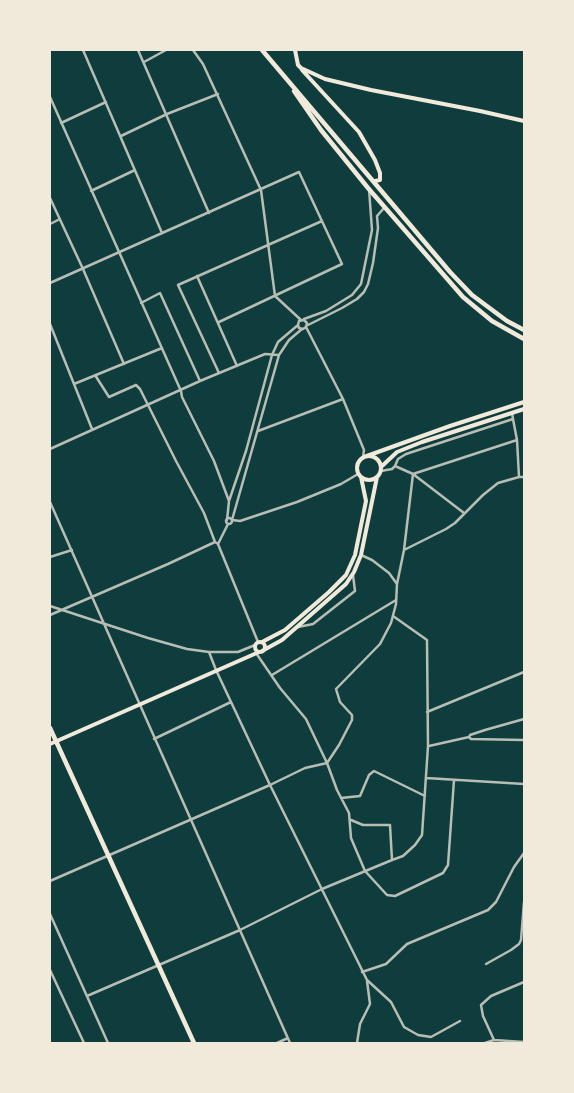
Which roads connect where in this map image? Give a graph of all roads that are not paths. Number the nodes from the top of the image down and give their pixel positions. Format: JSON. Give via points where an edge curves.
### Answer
{"nodes":[{"id":1,"x":83,"y":50,"type":"edge"},
{"id":2,"x":138,"y":50,"type":"edge"},
{"id":3,"x":166,"y":50,"type":"edge"},
{"id":4,"x":193,"y":50,"type":"edge"},
{"id":5,"x":262,"y":50,"type":"edge"},
{"id":6,"x":295,"y":50,"type":"edge"},
{"id":7,"x":144,"y":62,"type":"junction"},
{"id":8,"x":301,"y":68,"type":"junction"},
{"id":9,"x":279,"y":70,"type":"junction"},
{"id":10,"x":218,"y":94,"type":"junction"},
{"id":11,"x":50,"y":97,"type":"edge"},
{"id":12,"x":106,"y":102,"type":"junction"},
{"id":13,"x":167,"y":114,"type":"junction"},
{"id":14,"x":524,"y":121,"type":"edge"},
{"id":15,"x":61,"y":123,"type":"junction"},
{"id":16,"x":121,"y":136,"type":"junction"},
{"id":17,"x":136,"y":170,"type":"junction"},
{"id":18,"x":374,"y":182,"type":"junction"},
{"id":19,"x":368,"y":188,"type":"junction"},
{"id":20,"x":261,"y":190,"type":"junction"},
{"id":21,"x":91,"y":191,"type":"junction"},
{"id":22,"x":50,"y":198,"type":"edge"},
{"id":23,"x":385,"y":206,"type":"junction"},
{"id":24,"x":210,"y":213,"type":"junction"},
{"id":25,"x":60,"y":219,"type":"junction"},
{"id":26,"x":322,"y":221,"type":"junction"},
{"id":27,"x":50,"y":224,"type":"edge"},
{"id":28,"x":162,"y":233,"type":"junction"},
{"id":29,"x":268,"y":245,"type":"junction"},
{"id":30,"x":119,"y":253,"type":"junction"},
{"id":31,"x":83,"y":269,"type":"junction"},
{"id":32,"x":197,"y":276,"type":"junction"},
{"id":33,"x":50,"y":283,"type":"edge"},
{"id":34,"x":275,"y":296,"type":"junction"},
{"id":35,"x":141,"y":303,"type":"junction"},
{"id":36,"x":301,"y":320,"type":"junction"},
{"id":37,"x":219,"y":322,"type":"junction"},
{"id":38,"x":50,"y":324,"type":"edge"},
{"id":39,"x":298,"y":325,"type":"junction"},
{"id":40,"x":306,"y":327,"type":"junction"},
{"id":41,"x":302,"y":329,"type":"junction"},
{"id":42,"x":524,"y":330,"type":"edge"},
{"id":43,"x":524,"y":340,"type":"edge"},
{"id":44,"x":162,"y":348,"type":"junction"},
{"id":45,"x":272,"y":354,"type":"junction"},
{"id":46,"x":279,"y":355,"type":"junction"},
{"id":47,"x":124,"y":364,"type":"junction"},
{"id":48,"x":237,"y":366,"type":"junction"},
{"id":49,"x":219,"y":373,"type":"junction"},
{"id":50,"x":95,"y":375,"type":"junction"},
{"id":51,"x":200,"y":381,"type":"junction"},
{"id":52,"x":74,"y":384,"type":"junction"},
{"id":53,"x":181,"y":391,"type":"junction"},
{"id":54,"x":343,"y":399,"type":"junction"},
{"id":55,"x":524,"y":402,"type":"edge"},
{"id":56,"x":149,"y":404,"type":"junction"},
{"id":57,"x":523,"y":409,"type":"edge"},
{"id":58,"x":512,"y":412,"type":"junction"},
{"id":59,"x":513,"y":419,"type":"junction"},
{"id":60,"x":92,"y":429,"type":"junction"},
{"id":61,"x":258,"y":431,"type":"junction"},
{"id":62,"x":517,"y":440,"type":"junction"},
{"id":63,"x":50,"y":448,"type":"edge"},
{"id":64,"x":363,"y":458,"type":"junction"},
{"id":65,"x":395,"y":466,"type":"junction"},
{"id":66,"x":381,"y":469,"type":"junction"},
{"id":67,"x":413,"y":474,"type":"junction"},
{"id":68,"x":360,"y":476,"type":"junction"},
{"id":69,"x":377,"y":477,"type":"junction"},
{"id":70,"x":519,"y":477,"type":"junction"},
{"id":71,"x":524,"y":477,"type":"edge"},
{"id":72,"x":229,"y":501,"type":"junction"},
{"id":73,"x":50,"y":502,"type":"edge"},
{"id":74,"x":465,"y":513,"type":"junction"},
{"id":75,"x":227,"y":520,"type":"junction"},
{"id":76,"x":232,"y":520,"type":"junction"},
{"id":77,"x":228,"y":524,"type":"junction"},
{"id":78,"x":215,"y":542,"type":"junction"},
{"id":79,"x":218,"y":544,"type":"junction"},
{"id":80,"x":72,"y":550,"type":"junction"},
{"id":81,"x":404,"y":550,"type":"junction"},
{"id":82,"x":361,"y":555,"type":"junction"},
{"id":83,"x":50,"y":557,"type":"edge"},
{"id":84,"x":353,"y":574,"type":"junction"},
{"id":85,"x":397,"y":584,"type":"junction"},
{"id":86,"x":93,"y":596,"type":"junction"},
{"id":87,"x":396,"y":600,"type":"junction"},
{"id":88,"x":50,"y":606,"type":"edge"},
{"id":89,"x":61,"y":611,"type":"junction"},
{"id":90,"x":50,"y":615,"type":"edge"},
{"id":91,"x":393,"y":616,"type":"junction"},
{"id":92,"x":105,"y":624,"type":"junction"},
{"id":93,"x":297,"y":627,"type":"junction"},
{"id":94,"x":258,"y":643,"type":"junction"},
{"id":95,"x":209,"y":652,"type":"junction"},
{"id":96,"x":259,"y":652,"type":"junction"},
{"id":97,"x":216,"y":670,"type":"junction"},
{"id":98,"x":524,"y":672,"type":"edge"},
{"id":99,"x":272,"y":675,"type":"junction"},
{"id":100,"x":231,"y":702,"type":"junction"},
{"id":101,"x":139,"y":705,"type":"junction"},
{"id":102,"x":427,"y":712,"type":"junction"},
{"id":103,"x":524,"y":718,"type":"edge"},
{"id":104,"x":50,"y":728,"type":"edge"},
{"id":105,"x":469,"y":737,"type":"junction"},
{"id":106,"x":154,"y":739,"type":"junction"},
{"id":107,"x":524,"y":740,"type":"edge"},
{"id":108,"x":56,"y":742,"type":"junction"},
{"id":109,"x":50,"y":744,"type":"edge"},
{"id":110,"x":428,"y":746,"type":"junction"},
{"id":111,"x":327,"y":763,"type":"junction"},
{"id":112,"x":426,"y":778,"type":"junction"},
{"id":113,"x":454,"y":780,"type":"junction"},
{"id":114,"x":524,"y":784,"type":"edge"},
{"id":115,"x":270,"y":785,"type":"junction"},
{"id":116,"x":425,"y":796,"type":"junction"},
{"id":117,"x":341,"y":798,"type":"junction"},
{"id":118,"x":190,"y":819,"type":"junction"},
{"id":119,"x":351,"y":820,"type":"junction"},
{"id":120,"x":524,"y":853,"type":"edge"},
{"id":121,"x":108,"y":854,"type":"junction"},
{"id":122,"x":392,"y":860,"type":"junction"},
{"id":123,"x":365,"y":871,"type":"junction"},
{"id":124,"x":50,"y":881,"type":"edge"},
{"id":125,"x":322,"y":889,"type":"junction"},
{"id":126,"x":524,"y":902,"type":"edge"},
{"id":127,"x":50,"y":914,"type":"edge"},
{"id":128,"x":240,"y":930,"type":"junction"},
{"id":129,"x":519,"y":944,"type":"junction"},
{"id":130,"x":524,"y":944,"type":"edge"},
{"id":131,"x":158,"y":964,"type":"junction"},
{"id":132,"x":486,"y":964,"type":"dead end"},
{"id":133,"x":50,"y":970,"type":"edge"},
{"id":134,"x":362,"y":972,"type":"junction"},
{"id":135,"x":367,"y":980,"type":"junction"},
{"id":136,"x":524,"y":982,"type":"edge"},
{"id":137,"x":87,"y":996,"type":"junction"},
{"id":138,"x":460,"y":1021,"type":"dead end"},
{"id":139,"x":288,"y":1038,"type":"junction"},
{"id":140,"x":494,"y":1040,"type":"junction"},
{"id":141,"x":524,"y":1042,"type":"edge"},
{"id":142,"x":84,"y":1043,"type":"edge"},
{"id":143,"x":108,"y":1043,"type":"edge"},
{"id":144,"x":194,"y":1043,"type":"edge"},
{"id":145,"x":277,"y":1043,"type":"edge"},
{"id":146,"x":290,"y":1043,"type":"edge"},
{"id":147,"x":357,"y":1043,"type":"edge"},
{"id":148,"x":485,"y":1043,"type":"edge"}],
"edges":[{"from":1,"to":12,"type":"street"},
{"from":2,"to":7,"type":"street"},
{"from":3,"to":7,"type":"street"},
{"from":4,"to":10,"type":"street","via":[[204,64]]},
{"from":5,"to":9,"type":"main road"},
{"from":6,"to":8,"type":"main road"},
{"from":7,"to":13,"type":"street"},
{"from":8,"to":14,"type":"main road","via":[[371,90]]},
{"from":8,"to":18,"type":"main road","via":[[359,132],[380,173],[380,180]]},
{"from":9,"to":18,"type":"main road"},
{"from":9,"to":19,"type":"main road","via":[[321,130]]},
{"from":10,"to":13,"type":"street"},
{"from":10,"to":20,"type":"street"},
{"from":11,"to":15,"type":"street"},
{"from":12,"to":15,"type":"street"},
{"from":12,"to":16,"type":"street"},
{"from":13,"to":16,"type":"street"},
{"from":13,"to":24,"type":"street"},
{"from":15,"to":21,"type":"street"},
{"from":16,"to":17,"type":"street"},
{"from":17,"to":21,"type":"street"},
{"from":17,"to":28,"type":"street"},
{"from":18,"to":42,"type":"main road","via":[[472,295]]},
{"from":19,"to":23,"type":"main road"},
{"from":19,"to":36,"type":"street","via":[[372,230],[361,284],[352,295],[326,311]]},
{"from":20,"to":24,"type":"street"},
{"from":20,"to":26,"type":"street","via":[[300,173]]},
{"from":20,"to":29,"type":"street"},
{"from":21,"to":30,"type":"street"},
{"from":22,"to":25,"type":"street"},
{"from":23,"to":40,"type":"street","via":[[377,216],[373,264],[364,292]]},
{"from":23,"to":43,"type":"main road","via":[[463,297]]},
{"from":24,"to":28,"type":"street"},
{"from":25,"to":27,"type":"street"},
{"from":25,"to":31,"type":"street"},
{"from":26,"to":29,"type":"street"},
{"from":26,"to":34,"type":"street","via":[[342,264]]},
{"from":28,"to":30,"type":"street"},
{"from":29,"to":32,"type":"street"},
{"from":29,"to":34,"type":"street"},
{"from":30,"to":31,"type":"street"},
{"from":30,"to":35,"type":"street"},
{"from":31,"to":33,"type":"street"},
{"from":31,"to":47,"type":"street"},
{"from":32,"to":37,"type":"street"},
{"from":32,"to":49,"type":"street","via":[[178,285]]},
{"from":34,"to":36,"type":"street"},
{"from":34,"to":37,"type":"street"},
{"from":35,"to":44,"type":"street"},
{"from":35,"to":51,"type":"street","via":[[160,293]]},
{"from":36,"to":39,"type":"street"},
{"from":36,"to":40,"type":"street","via":[[306,322]]},
{"from":37,"to":48,"type":"street"},
{"from":38,"to":52,"type":"street"},
{"from":39,"to":41,"type":"street"},
{"from":39,"to":45,"type":"street","via":[[283,337]]},
{"from":40,"to":41,"type":"street"},
{"from":40,"to":54,"type":"street"},
{"from":41,"to":46,"type":"street","via":[[288,340]]},
{"from":44,"to":47,"type":"street"},
{"from":44,"to":53,"type":"street"},
{"from":45,"to":46,"type":"street"},
{"from":45,"to":48,"type":"street"},
{"from":45,"to":72,"type":"street"},
{"from":46,"to":61,"type":"street"},
{"from":47,"to":50,"type":"street"},
{"from":48,"to":49,"type":"street"},
{"from":49,"to":51,"type":"street"},
{"from":50,"to":52,"type":"street"},
{"from":50,"to":56,"type":"street","via":[[109,397],[136,385]]},
{"from":51,"to":53,"type":"street"},
{"from":52,"to":60,"type":"street"},
{"from":53,"to":56,"type":"street"},
{"from":53,"to":72,"type":"street"},
{"from":54,"to":61,"type":"street"},
{"from":54,"to":64,"type":"street","via":[[364,450]]},
{"from":55,"to":64,"type":"main road"},
{"from":56,"to":60,"type":"street"},
{"from":56,"to":78,"type":"street","via":[[204,513]]},
{"from":57,"to":58,"type":"main road"},
{"from":58,"to":59,"type":"street"},
{"from":58,"to":66,"type":"main road","via":[[397,452]]},
{"from":59,"to":62,"type":"street"},
{"from":59,"to":65,"type":"street","via":[[406,454]]},
{"from":60,"to":63,"type":"street"},
{"from":61,"to":76,"type":"street"},
{"from":62,"to":67,"type":"street"},
{"from":62,"to":70,"type":"street"},
{"from":64,"to":66,"type":"main road","via":[[375,458]]},
{"from":64,"to":68,"type":"main road","via":[[357,467]]},
{"from":65,"to":66,"type":"street"},
{"from":65,"to":67,"type":"street"},
{"from":66,"to":69,"type":"main road"},
{"from":67,"to":74,"type":"street"},
{"from":67,"to":81,"type":"street"},
{"from":68,"to":69,"type":"main road","via":[[369,480]]},
{"from":68,"to":76,"type":"street","via":[[297,502],[240,521]]},
{"from":68,"to":94,"type":"main road","via":[[366,501],[355,555],[346,575],[292,624]]},
{"from":69,"to":82,"type":"main road"},
{"from":70,"to":71,"type":"street"},
{"from":70,"to":74,"type":"street","via":[[498,483]]},
{"from":72,"to":75,"type":"street"},
{"from":73,"to":80,"type":"street"},
{"from":74,"to":81,"type":"street","via":[[446,529]]},
{"from":75,"to":76,"type":"street"},
{"from":75,"to":77,"type":"street"},
{"from":76,"to":77,"type":"street","via":[[232,524]]},
{"from":77,"to":79,"type":"street"},
{"from":78,"to":79,"type":"street"},
{"from":78,"to":86,"type":"street"},
{"from":79,"to":94,"type":"street"},
{"from":80,"to":83,"type":"street"},
{"from":80,"to":86,"type":"street"},
{"from":81,"to":85,"type":"street"},
{"from":82,"to":84,"type":"main road"},
{"from":82,"to":85,"type":"street","via":[[372,560]]},
{"from":84,"to":93,"type":"main road"},
{"from":84,"to":93,"type":"street","via":[[355,591],[313,624]]},
{"from":85,"to":87,"type":"street"},
{"from":86,"to":89,"type":"street"},
{"from":86,"to":92,"type":"street"},
{"from":87,"to":91,"type":"street"},
{"from":87,"to":99,"type":"street"},
{"from":88,"to":89,"type":"street"},
{"from":89,"to":90,"type":"street"},
{"from":89,"to":92,"type":"street"},
{"from":91,"to":102,"type":"street","via":[[427,640]]},
{"from":91,"to":111,"type":"street","via":[[380,644],[336,689],[352,720]]},
{"from":92,"to":95,"type":"street","via":[[187,649]]},
{"from":92,"to":101,"type":"street"},
{"from":93,"to":96,"type":"main road","via":[[282,640]]},
{"from":94,"to":95,"type":"street","via":[[238,652]]},
{"from":94,"to":96,"type":"main road"},
{"from":94,"to":96,"type":"main road","via":[[265,647]]},
{"from":95,"to":97,"type":"street"},
{"from":96,"to":97,"type":"main road"},
{"from":96,"to":99,"type":"street"},
{"from":97,"to":100,"type":"street"},
{"from":97,"to":101,"type":"main road"},
{"from":98,"to":102,"type":"street"},
{"from":99,"to":111,"type":"street","via":[[306,719]]},
{"from":100,"to":106,"type":"street"},
{"from":100,"to":115,"type":"street"},
{"from":101,"to":106,"type":"street"},
{"from":101,"to":108,"type":"main road"},
{"from":102,"to":110,"type":"street"},
{"from":103,"to":105,"type":"street"},
{"from":104,"to":108,"type":"main road"},
{"from":105,"to":107,"type":"street"},
{"from":105,"to":110,"type":"street"},
{"from":106,"to":118,"type":"street"},
{"from":108,"to":109,"type":"main road"},
{"from":108,"to":121,"type":"main road"},
{"from":110,"to":112,"type":"street"},
{"from":111,"to":115,"type":"street","via":[[306,768]]},
{"from":111,"to":117,"type":"street"},
{"from":112,"to":113,"type":"street"},
{"from":112,"to":116,"type":"street"},
{"from":113,"to":114,"type":"street"},
{"from":113,"to":123,"type":"street","via":[[450,857],[443,873],[390,896]]},
{"from":115,"to":118,"type":"street"},
{"from":115,"to":125,"type":"street"},
{"from":116,"to":117,"type":"street","via":[[374,771],[360,796]]},
{"from":116,"to":122,"type":"street","via":[[422,835],[403,856]]},
{"from":117,"to":119,"type":"street"},
{"from":118,"to":121,"type":"street"},
{"from":118,"to":128,"type":"street"},
{"from":119,"to":122,"type":"street","via":[[363,825],[390,825]]},
{"from":119,"to":123,"type":"street","via":[[351,838]]},
{"from":120,"to":134,"type":"street","via":[[488,910],[407,944],[386,964]]},
{"from":121,"to":124,"type":"street"},
{"from":121,"to":131,"type":"main road"},
{"from":122,"to":123,"type":"street"},
{"from":123,"to":125,"type":"street"},
{"from":125,"to":128,"type":"street"},
{"from":125,"to":134,"type":"street"},
{"from":126,"to":129,"type":"street"},
{"from":127,"to":137,"type":"street"},
{"from":128,"to":131,"type":"street"},
{"from":128,"to":139,"type":"street"},
{"from":129,"to":130,"type":"street"},
{"from":129,"to":132,"type":"street"},
{"from":131,"to":137,"type":"street"},
{"from":131,"to":144,"type":"main road"},
{"from":133,"to":142,"type":"street"},
{"from":134,"to":135,"type":"street"},
{"from":135,"to":138,"type":"street","via":[[391,1002],[404,1027],[418,1035],[431,1037]]},
{"from":135,"to":147,"type":"street","via":[[370,1004],[360,1024]]},
{"from":136,"to":140,"type":"street","via":[[491,996],[481,1005],[482,1016]]},
{"from":137,"to":143,"type":"street"},
{"from":139,"to":145,"type":"street"},
{"from":139,"to":146,"type":"street"},
{"from":140,"to":141,"type":"street"},
{"from":140,"to":148,"type":"street"}]}
